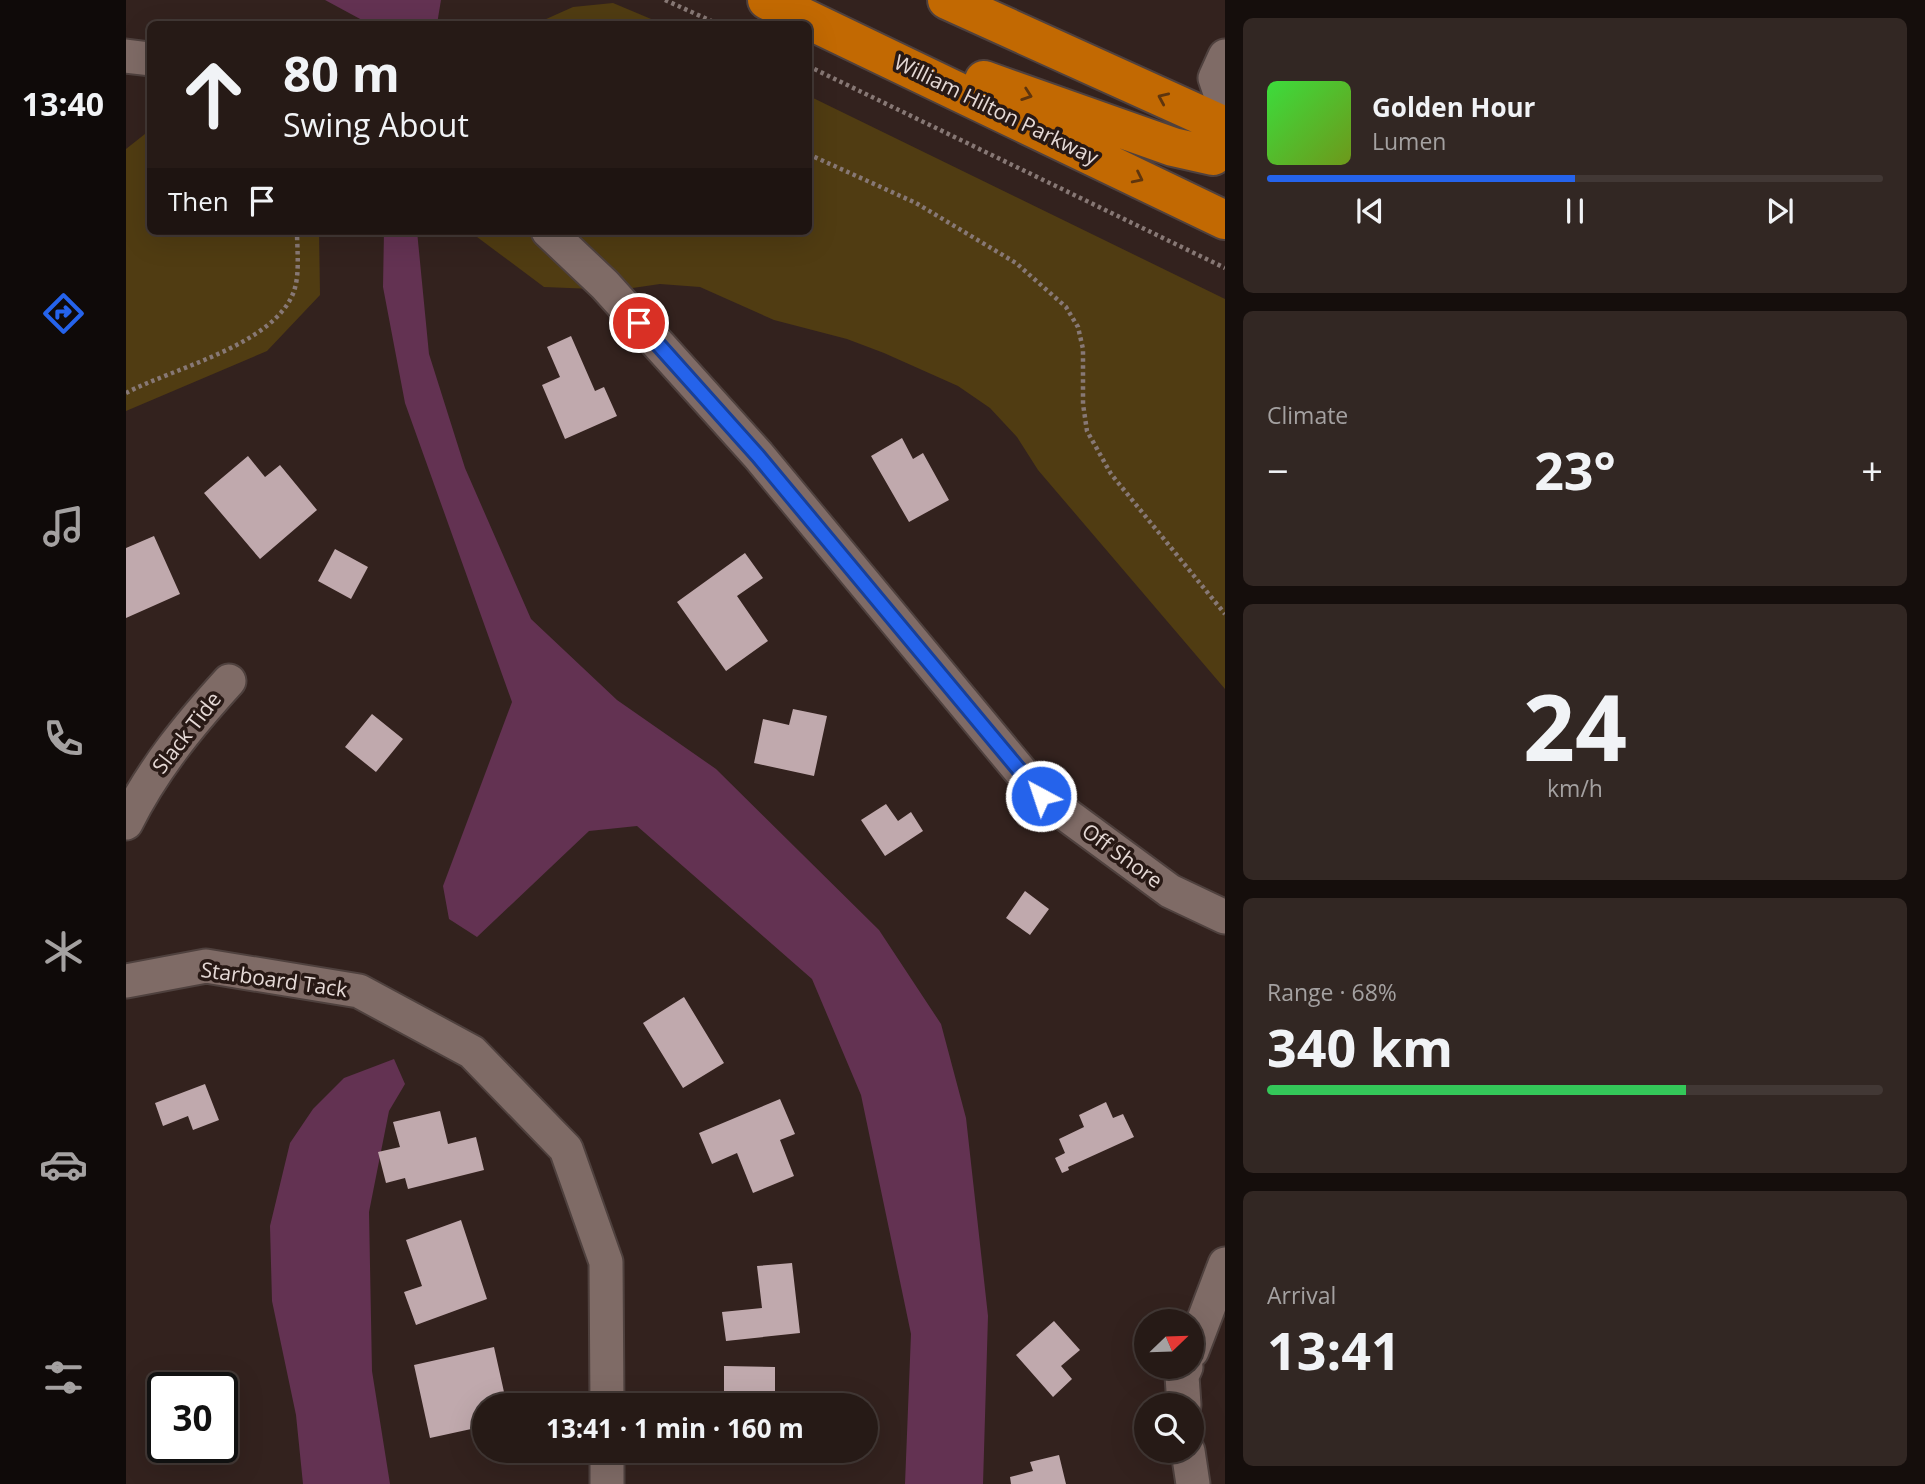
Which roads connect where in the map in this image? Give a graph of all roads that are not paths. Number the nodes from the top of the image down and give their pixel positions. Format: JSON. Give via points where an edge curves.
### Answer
{"nodes":[{"id":1,"x":947,"y":0,"type":"edge"},
{"id":2,"x":784,"y":8,"type":"edge"},
{"id":3,"x":811,"y":21,"type":"edge"},
{"id":4,"x":812,"y":21,"type":"edge"},
{"id":5,"x":126,"y":56,"type":"edge"},
{"id":6,"x":1225,"y":56,"type":"edge"},
{"id":7,"x":147,"y":59,"type":"edge"},
{"id":8,"x":1225,"y":108,"type":"edge"},
{"id":9,"x":1225,"y":126,"type":"edge"},
{"id":10,"x":1225,"y":139,"type":"edge"},
{"id":11,"x":1225,"y":220,"type":"edge"},
{"id":12,"x":552,"y":235,"type":"edge"},
{"id":13,"x":229,"y":681,"type":"dead end"},
{"id":14,"x":126,"y":822,"type":"edge"},
{"id":15,"x":1225,"y":917,"type":"edge"},
{"id":16,"x":126,"y":981,"type":"edge"},
{"id":17,"x":1225,"y":1264,"type":"edge"},
{"id":18,"x":1204,"y":1320,"type":"edge"},
{"id":19,"x":607,"y":1393,"type":"edge"},
{"id":20,"x":607,"y":1463,"type":"edge"},
{"id":21,"x":1190,"y":1463,"type":"edge"},
{"id":22,"x":607,"y":1484,"type":"edge"},
{"id":23,"x":1193,"y":1484,"type":"edge"}],
"edges":[{"from":9,"to":1,"type":"highway","one_way":true},
{"from":2,"to":3,"type":"highway","name":"William Hilton Parkway","one_way":true},
{"from":2,"to":10,"type":"highway","one_way":true,"via":[[1173,147],[1213,156]]},
{"from":4,"to":11,"type":"highway","name":"William Hilton Parkway","one_way":true},
{"from":5,"to":7,"type":"street"},
{"from":6,"to":8,"type":"street","via":[[1215,78]]},
{"from":12,"to":15,"type":"street","name":"Off Shore","via":[[605,285],[758,456],[1041,796],[1170,891]]},
{"from":13,"to":14,"type":"street","name":"Slack Tide","via":[[181,735]]},
{"from":16,"to":19,"type":"street","name":"Starboard Tack","via":[[206,966],[359,991],[472,1052],[566,1149],[606,1262]]},
{"from":17,"to":18,"type":"street"},
{"from":20,"to":22,"type":"street"},
{"from":21,"to":23,"type":"street"}]}
